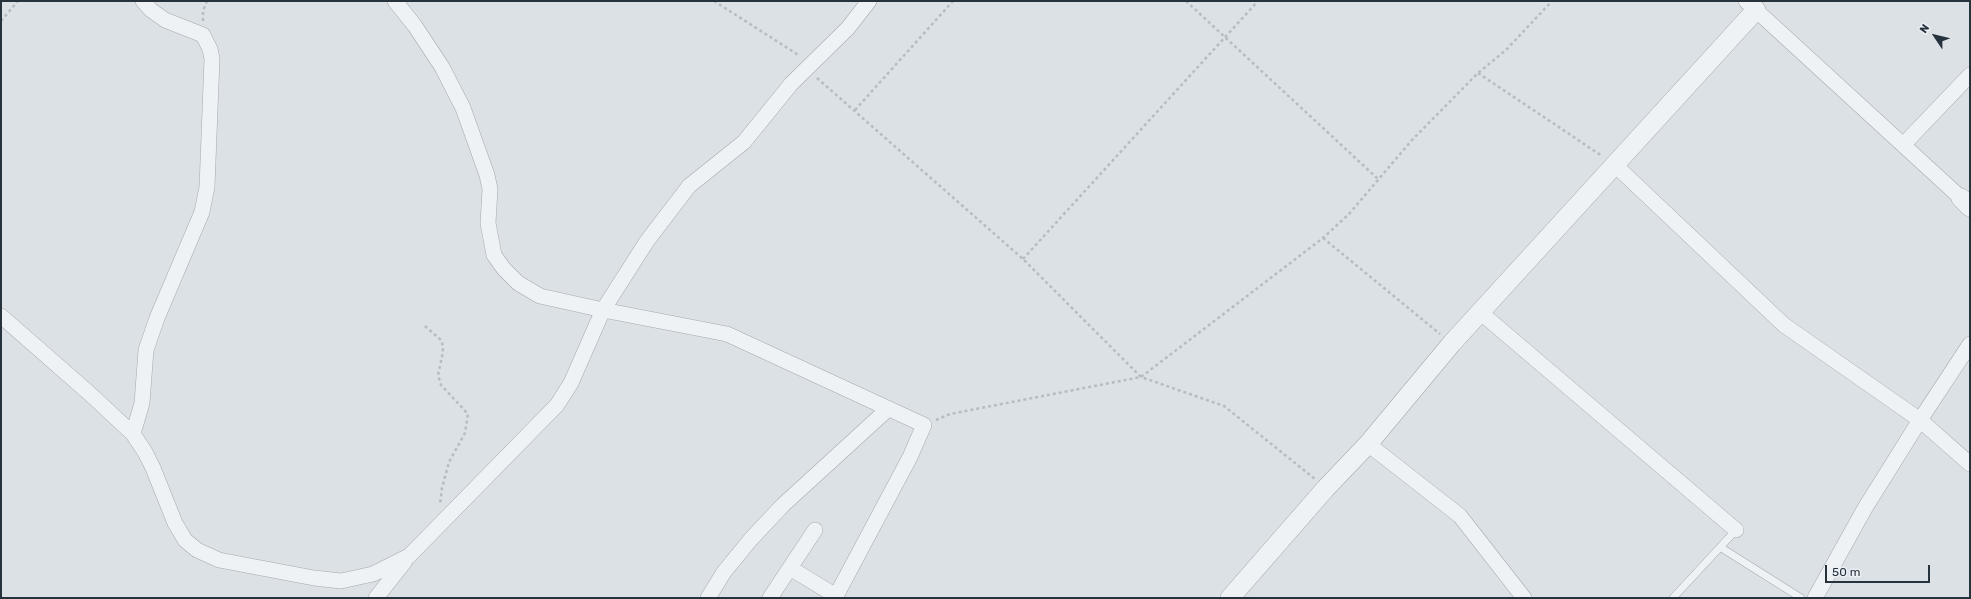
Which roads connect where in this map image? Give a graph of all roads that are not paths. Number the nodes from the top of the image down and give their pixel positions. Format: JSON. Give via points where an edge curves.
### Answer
{"nodes":[{"id":1,"x":143,"y":1,"type":"edge"},
{"id":2,"x":395,"y":1,"type":"edge"},
{"id":3,"x":869,"y":1,"type":"edge"},
{"id":4,"x":1751,"y":6,"type":"edge"},
{"id":5,"x":1970,"y":75,"type":"edge"},
{"id":6,"x":1904,"y":144,"type":"junction"},
{"id":7,"x":1615,"y":165,"type":"junction"},
{"id":8,"x":1965,"y":202,"type":"edge"},
{"id":9,"x":603,"y":310,"type":"junction"},
{"id":10,"x":1480,"y":312,"type":"junction"},
{"id":11,"x":1,"y":316,"type":"edge"},
{"id":12,"x":1970,"y":344,"type":"edge"},
{"id":13,"x":888,"y":409,"type":"junction"},
{"id":14,"x":1920,"y":420,"type":"junction"},
{"id":15,"x":133,"y":434,"type":"junction"},
{"id":16,"x":1368,"y":444,"type":"junction"},
{"id":17,"x":1970,"y":464,"type":"edge"},
{"id":18,"x":814,"y":530,"type":"dead end"},
{"id":19,"x":1736,"y":530,"type":"joint"},
{"id":20,"x":1720,"y":547,"type":"junction"},
{"id":21,"x":409,"y":556,"type":"junction"},
{"id":22,"x":790,"y":568,"type":"junction"},
{"id":23,"x":836,"y":597,"type":"edge"},
{"id":24,"x":376,"y":598,"type":"edge"},
{"id":25,"x":708,"y":598,"type":"edge"},
{"id":26,"x":770,"y":598,"type":"edge"},
{"id":27,"x":1230,"y":598,"type":"edge"},
{"id":28,"x":1524,"y":598,"type":"edge"},
{"id":29,"x":1673,"y":598,"type":"edge"},
{"id":30,"x":1801,"y":598,"type":"edge"},
{"id":31,"x":1815,"y":598,"type":"edge"}],
"edges":[{"from":1,"to":15,"type":"street","via":[[165,20],[203,35],[212,59],[207,187],[202,212],[146,350],[142,403]]},
{"from":2,"to":9,"type":"street","via":[[442,67],[463,108],[487,175],[490,189],[490,241],[494,255],[504,270],[518,283],[540,296]]},
{"from":3,"to":9,"type":"street","via":[[848,28],[791,84],[744,142],[689,186],[646,241]]},
{"from":4,"to":6,"type":"street"},
{"from":4,"to":7,"type":"street"},
{"from":5,"to":6,"type":"street"},
{"from":6,"to":8,"type":"street"},
{"from":7,"to":10,"type":"street"},
{"from":7,"to":14,"type":"street","via":[[1784,325]]},
{"from":9,"to":13,"type":"street","via":[[727,334]]},
{"from":9,"to":21,"type":"street","via":[[571,383],[557,405]]},
{"from":10,"to":16,"type":"street"},
{"from":10,"to":19,"type":"street"},
{"from":11,"to":15,"type":"street"},
{"from":12,"to":14,"type":"street"},
{"from":13,"to":23,"type":"street","via":[[924,425],[910,457]]},
{"from":13,"to":25,"type":"street","via":[[783,505],[724,572]]},
{"from":14,"to":17,"type":"street"},
{"from":14,"to":31,"type":"street"},
{"from":15,"to":21,"type":"street","via":[[150,462],[175,523],[185,540],[197,550],[219,560],[314,578],[341,580],[373,574]]},
{"from":16,"to":27,"type":"street"},
{"from":16,"to":28,"type":"street","via":[[1460,516]]},
{"from":18,"to":22,"type":"street"},
{"from":19,"to":20,"type":"lane"},
{"from":20,"to":29,"type":"lane"},
{"from":20,"to":30,"type":"lane"},
{"from":21,"to":24,"type":"street"},
{"from":22,"to":23,"type":"street"},
{"from":22,"to":26,"type":"street"}]}
